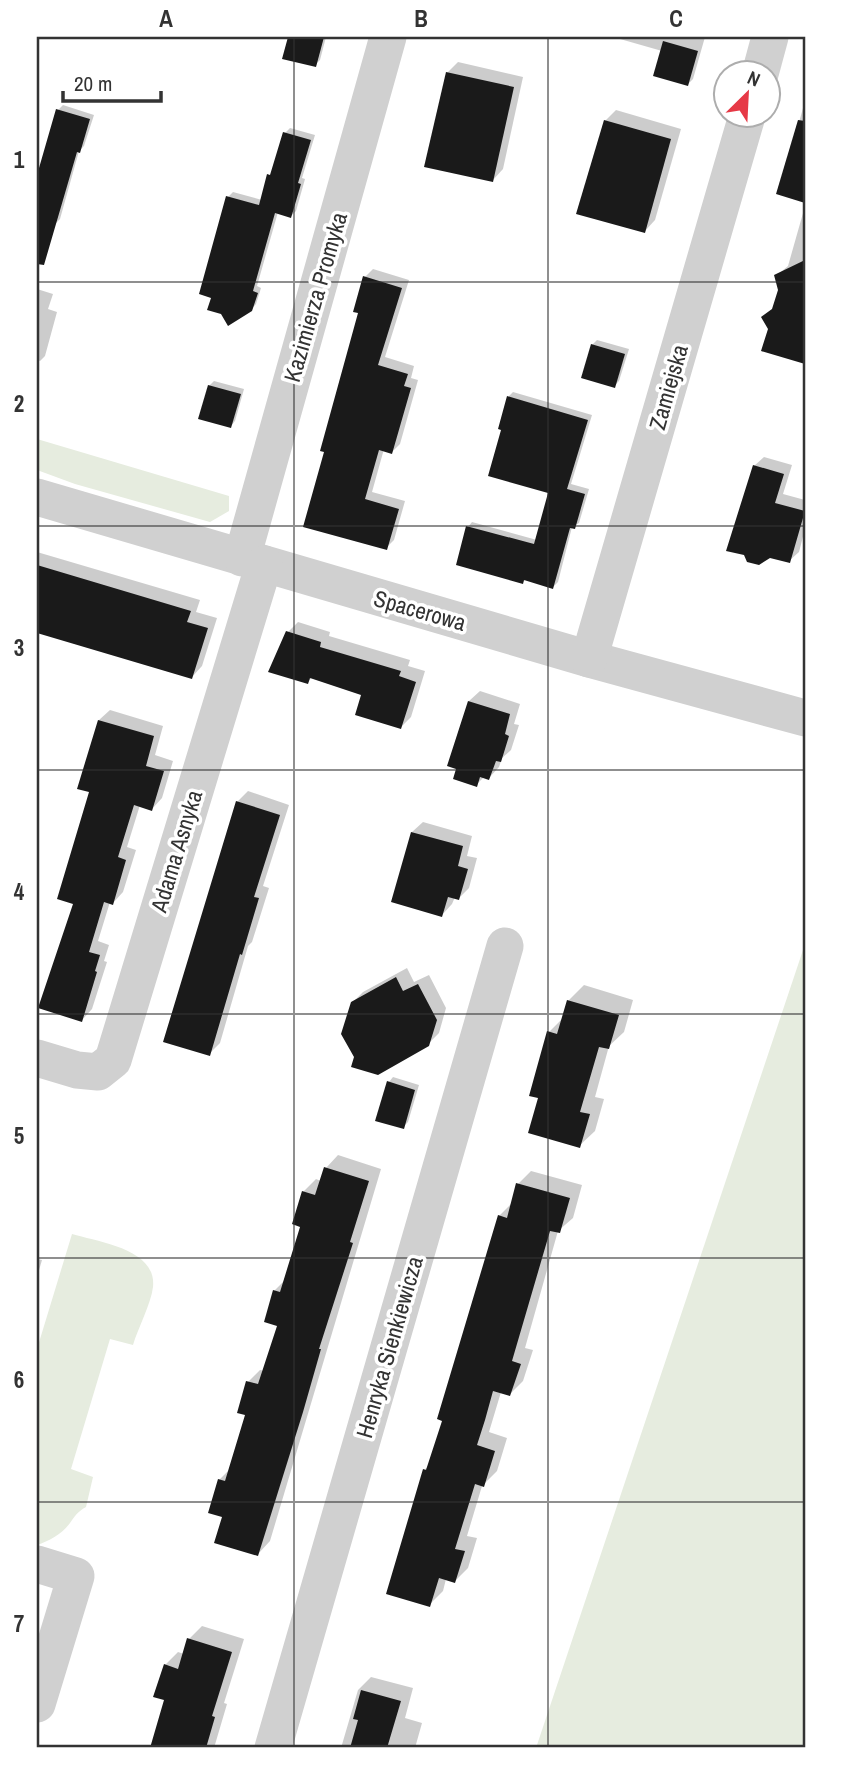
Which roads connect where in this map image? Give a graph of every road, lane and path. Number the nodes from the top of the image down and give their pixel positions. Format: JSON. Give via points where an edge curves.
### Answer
{"nodes":[{"id":1,"x":388,"y":37,"type":"edge"},
{"id":2,"x":770,"y":37,"type":"edge"},
{"id":3,"x":764,"y":60,"type":"edge"},
{"id":4,"x":743,"y":130,"type":"edge"},
{"id":5,"x":37,"y":498,"type":"edge"},
{"id":6,"x":253,"y":561,"type":"junction"},
{"id":7,"x":589,"y":659,"type":"junction"},
{"id":8,"x":805,"y":718,"type":"edge"},
{"id":9,"x":505,"y":946,"type":"dead end"},
{"id":10,"x":37,"y":1058,"type":"edge"},
{"id":11,"x":37,"y":1564,"type":"edge"},
{"id":12,"x":37,"y":1704,"type":"edge"},
{"id":13,"x":272,"y":1748,"type":"edge"}],
"edges":[{"from":1,"to":6,"type":"street","name":"Kazimierza Promyka"},
{"from":2,"to":3,"type":"street"},
{"from":4,"to":7,"type":"street","name":"Zamiejska"},
{"from":5,"to":6,"type":"street","name":"Spacerowa"},
{"from":6,"to":7,"type":"street","name":"Spacerowa"},
{"from":6,"to":10,"type":"street","name":"Adama Asnyka","via":[[113,1060],[98,1072]]},
{"from":7,"to":8,"type":"street","name":"Spacerowa"},
{"from":9,"to":13,"type":"street","name":"Henryka Sienkiewicza"},
{"from":11,"to":12,"type":"street","via":[[76,1576]]}]}
